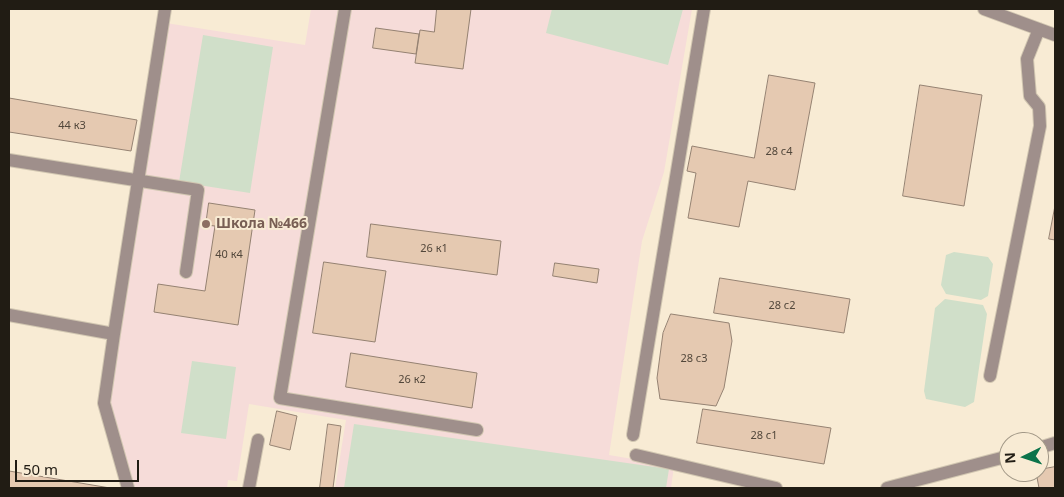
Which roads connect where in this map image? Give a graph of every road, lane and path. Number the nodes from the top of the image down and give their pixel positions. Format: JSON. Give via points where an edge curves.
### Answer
{"nodes":[{"id":1,"x":165,"y":9,"type":"edge"},
{"id":2,"x":345,"y":9,"type":"edge"},
{"id":3,"x":704,"y":9,"type":"edge"},
{"id":4,"x":984,"y":9,"type":"edge"},
{"id":5,"x":1039,"y":29,"type":"junction"},
{"id":6,"x":1055,"y":34,"type":"edge"},
{"id":7,"x":9,"y":160,"type":"edge"},
{"id":8,"x":138,"y":181,"type":"junction"},
{"id":9,"x":186,"y":272,"type":"dead end"},
{"id":10,"x":9,"y":315,"type":"edge"},
{"id":11,"x":114,"y":334,"type":"junction"},
{"id":12,"x":990,"y":376,"type":"dead end"},
{"id":13,"x":477,"y":430,"type":"dead end"},
{"id":14,"x":633,"y":435,"type":"dead end"},
{"id":15,"x":258,"y":440,"type":"dead end"},
{"id":16,"x":636,"y":455,"type":"dead end"},
{"id":17,"x":999,"y":459,"type":"edge"},
{"id":18,"x":128,"y":488,"type":"edge"},
{"id":19,"x":249,"y":488,"type":"edge"},
{"id":20,"x":776,"y":488,"type":"edge"},
{"id":21,"x":887,"y":488,"type":"edge"}],
"edges":[{"from":1,"to":8,"type":"street"},
{"from":2,"to":13,"type":"street","via":[[280,398]]},
{"from":3,"to":14,"type":"street"},
{"from":4,"to":5,"type":"street"},
{"from":5,"to":6,"type":"street"},
{"from":5,"to":12,"type":"street","via":[[1027,59],[1030,96],[1039,107],[1040,126]]},
{"from":7,"to":8,"type":"street"},
{"from":8,"to":9,"type":"street","via":[[198,190]]},
{"from":8,"to":11,"type":"street"},
{"from":10,"to":11,"type":"street"},
{"from":11,"to":18,"type":"street","via":[[104,403]]},
{"from":15,"to":19,"type":"street"},
{"from":16,"to":20,"type":"street"},
{"from":17,"to":21,"type":"street"}]}
